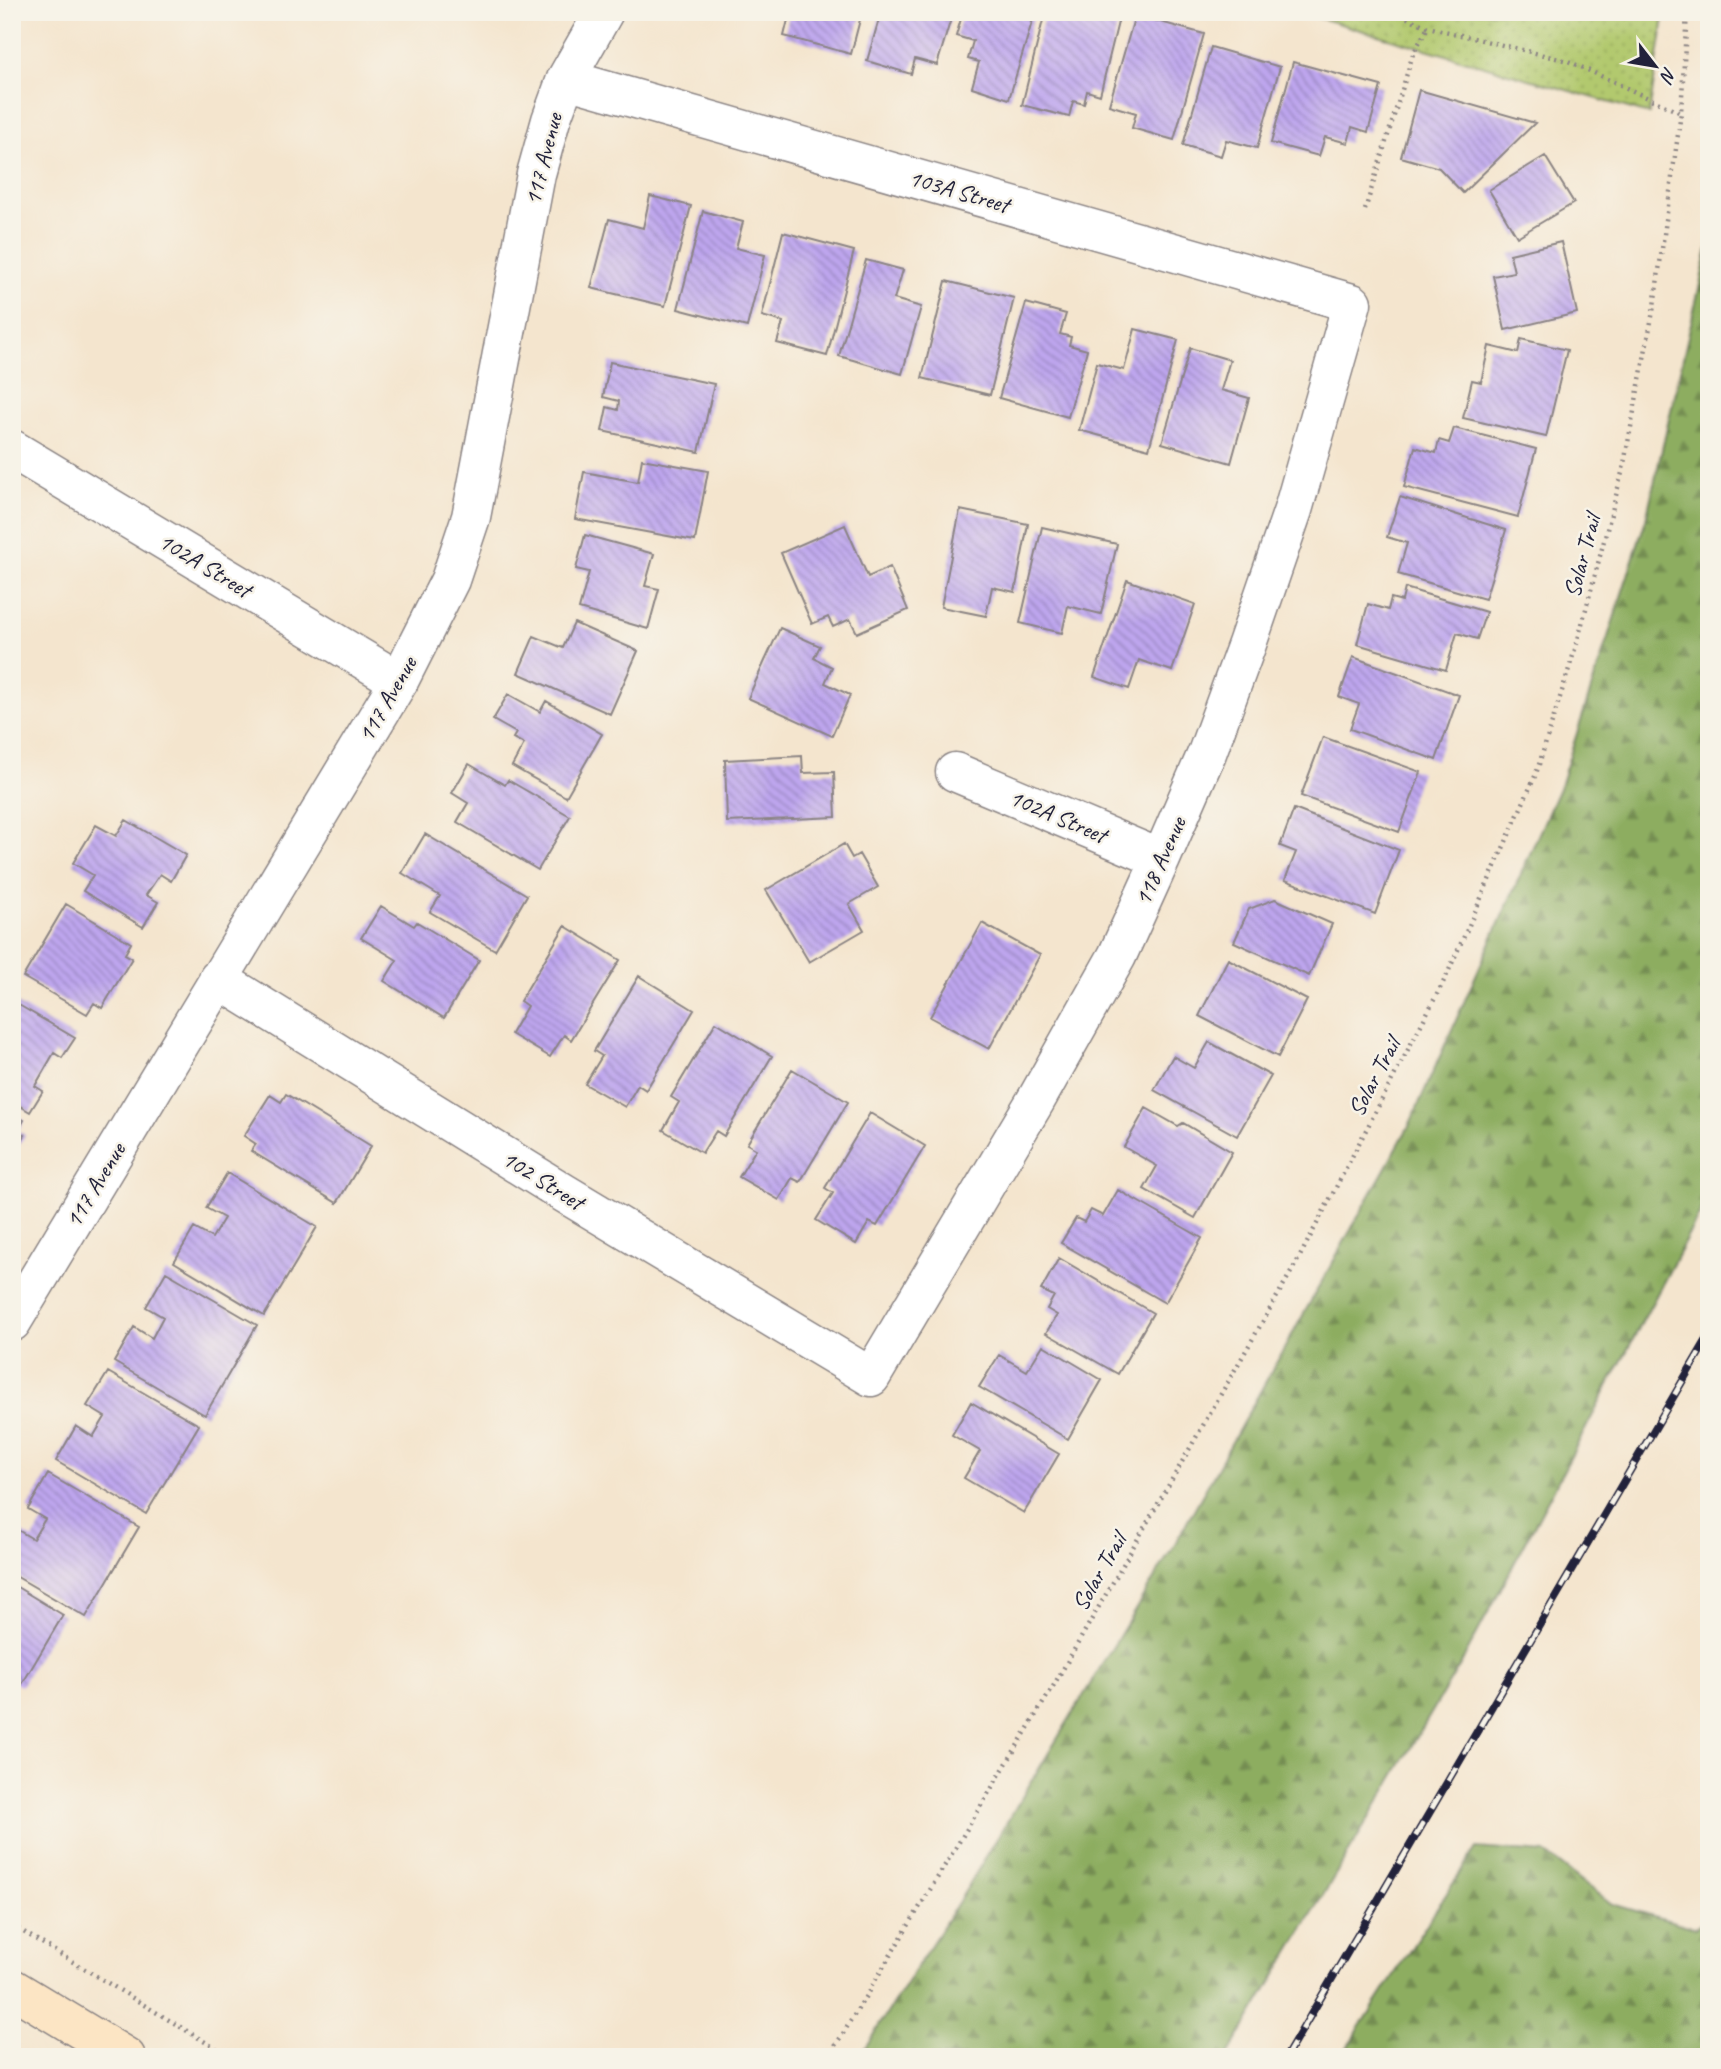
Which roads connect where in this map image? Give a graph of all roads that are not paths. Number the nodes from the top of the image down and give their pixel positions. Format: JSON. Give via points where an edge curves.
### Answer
{"nodes":[{"id":1,"x":604,"y":12,"type":"edge"},
{"id":2,"x":566,"y":79,"type":"junction"},
{"id":3,"x":1352,"y":303,"type":"joint"},
{"id":4,"x":12,"y":449,"type":"edge"},
{"id":5,"x":399,"y":681,"type":"junction"},
{"id":6,"x":955,"y":772,"type":"dead end"},
{"id":7,"x":1161,"y":859,"type":"junction"},
{"id":8,"x":219,"y":979,"type":"junction"},
{"id":9,"x":12,"y":1322,"type":"edge"},
{"id":10,"x":871,"y":1377,"type":"joint"},
{"id":11,"x":12,"y":1988,"type":"edge"},
{"id":12,"x":126,"y":2057,"type":"edge"}],
"edges":[{"from":1,"to":2,"type":"street","name":"117 Avenue"},
{"from":2,"to":3,"type":"street","name":"103A Street"},
{"from":2,"to":5,"type":"street","name":"117 Avenue","via":[[536,174],[471,517],[450,580]]},
{"from":3,"to":7,"type":"street","name":"118 Avenue","via":[[1293,510],[1247,644]]},
{"from":4,"to":5,"type":"street","name":"102A Street"},
{"from":5,"to":8,"type":"street","name":"117 Avenue"},
{"from":6,"to":7,"type":"street","name":"102A Street"},
{"from":7,"to":10,"type":"street","name":"118 Avenue","via":[[1110,968]]},
{"from":8,"to":9,"type":"street","name":"117 Avenue"},
{"from":8,"to":10,"type":"street","name":"102 Street"},
{"from":11,"to":12,"type":"main road"}]}
